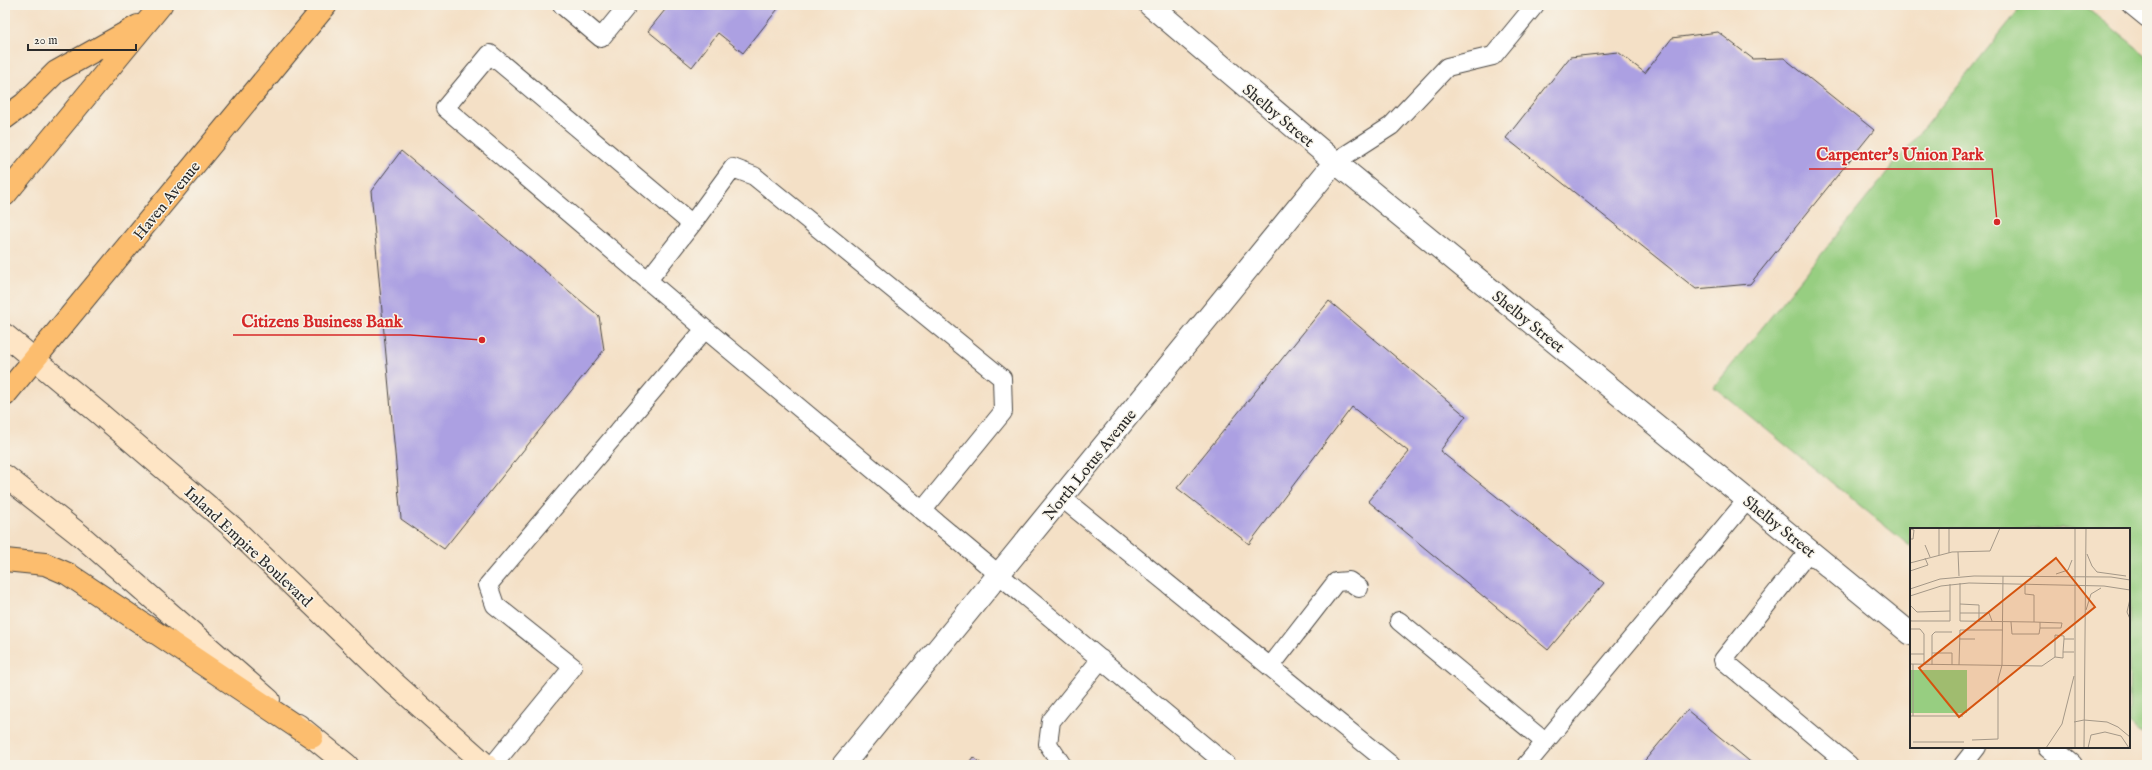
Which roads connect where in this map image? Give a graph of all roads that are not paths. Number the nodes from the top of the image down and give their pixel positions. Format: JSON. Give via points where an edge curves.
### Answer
{"nodes":[{"id":1,"x":326,"y":5,"type":"edge"},
{"id":2,"x":562,"y":5,"type":"edge"},
{"id":3,"x":628,"y":5,"type":"edge"},
{"id":4,"x":1150,"y":5,"type":"edge"},
{"id":5,"x":1535,"y":5,"type":"edge"},
{"id":6,"x":2131,"y":5,"type":"edge"},
{"id":7,"x":154,"y":13,"type":"edge"},
{"id":8,"x":2147,"y":18,"type":"edge"},
{"id":9,"x":5,"y":118,"type":"edge"},
{"id":10,"x":1335,"y":162,"type":"junction"},
{"id":11,"x":5,"y":195,"type":"edge"},
{"id":12,"x":692,"y":224,"type":"junction"},
{"id":13,"x":648,"y":280,"type":"junction"},
{"id":14,"x":705,"y":328,"type":"junction"},
{"id":15,"x":5,"y":335,"type":"edge"},
{"id":16,"x":34,"y":360,"type":"junction"},
{"id":17,"x":5,"y":395,"type":"edge"},
{"id":18,"x":5,"y":476,"type":"edge"},
{"id":19,"x":1062,"y":498,"type":"junction"},
{"id":20,"x":1747,"y":500,"type":"junction"},
{"id":21,"x":923,"y":510,"type":"junction"},
{"id":22,"x":1810,"y":550,"type":"junction"},
{"id":23,"x":5,"y":560,"type":"edge"},
{"id":24,"x":999,"y":574,"type":"junction"},
{"id":25,"x":1358,"y":588,"type":"dead end"},
{"id":26,"x":1399,"y":621,"type":"dead end"},
{"id":27,"x":1910,"y":633,"type":"edge"},
{"id":28,"x":1101,"y":659,"type":"junction"},
{"id":29,"x":1270,"y":667,"type":"junction"},
{"id":30,"x":312,"y":737,"type":"junction"},
{"id":31,"x":1545,"y":742,"type":"junction"},
{"id":32,"x":1976,"y":748,"type":"edge"},
{"id":33,"x":2050,"y":748,"type":"edge"},
{"id":34,"x":1225,"y":764,"type":"edge"},
{"id":35,"x":347,"y":765,"type":"edge"},
{"id":36,"x":486,"y":765,"type":"edge"},
{"id":37,"x":493,"y":765,"type":"edge"},
{"id":38,"x":844,"y":765,"type":"edge"},
{"id":39,"x":1062,"y":765,"type":"edge"},
{"id":40,"x":1391,"y":765,"type":"edge"},
{"id":41,"x":1526,"y":765,"type":"edge"},
{"id":42,"x":1849,"y":765,"type":"edge"},
{"id":43,"x":1963,"y":765,"type":"edge"},
{"id":44,"x":2071,"y":765,"type":"edge"}],
"edges":[{"from":1,"to":16,"type":"main road","name":"Haven Avenue"},
{"from":2,"to":3,"type":"lane","via":[[601,38]]},
{"from":4,"to":10,"type":"street","name":"Shelby Street"},
{"from":5,"to":10,"type":"lane","via":[[1493,56],[1447,67],[1391,126]]},
{"from":6,"to":8,"type":"lane"},
{"from":7,"to":9,"type":"main road","via":[[56,72],[24,104]]},
{"from":7,"to":11,"type":"main road"},
{"from":10,"to":19,"type":"street","name":"North Lotus Avenue"},
{"from":10,"to":20,"type":"street","name":"Shelby Street"},
{"from":12,"to":13,"type":"lane"},
{"from":12,"to":13,"type":"lane","via":[[490,54],[445,108]]},
{"from":12,"to":21,"type":"lane","via":[[733,168],[754,176],[1002,378],[1003,412]]},
{"from":13,"to":14,"type":"lane"},
{"from":14,"to":21,"type":"lane"},
{"from":14,"to":37,"type":"lane","via":[[488,585],[495,605],[573,667]]},
{"from":15,"to":16,"type":"main road","name":"Inland Empire Boulevard"},
{"from":16,"to":17,"type":"main road","name":"Haven Avenue"},
{"from":16,"to":36,"type":"main road","name":"Inland Empire Boulevard","via":[[231,526],[394,683]]},
{"from":18,"to":30,"type":"main road","via":[[80,535]]},
{"from":19,"to":24,"type":"street","name":"North Lotus Avenue"},
{"from":19,"to":29,"type":"lane"},
{"from":20,"to":22,"type":"street","name":"Shelby Street"},
{"from":20,"to":31,"type":"lane"},
{"from":21,"to":24,"type":"lane"},
{"from":22,"to":27,"type":"street","name":"Shelby Street"},
{"from":22,"to":42,"type":"lane","via":[[1723,660]]},
{"from":23,"to":30,"type":"main road","via":[[44,564],[68,574]]},
{"from":24,"to":28,"type":"lane"},
{"from":24,"to":38,"type":"street","name":"North Lotus Avenue"},
{"from":25,"to":29,"type":"lane","via":[[1349,581],[1336,582]]},
{"from":26,"to":31,"type":"lane"},
{"from":28,"to":34,"type":"lane"},
{"from":28,"to":39,"type":"lane","via":[[1051,721],[1048,744]]},
{"from":29,"to":40,"type":"lane"},
{"from":30,"to":35,"type":"main road"},
{"from":31,"to":41,"type":"lane"},
{"from":32,"to":43,"type":"lane"},
{"from":33,"to":44,"type":"street"}]}
